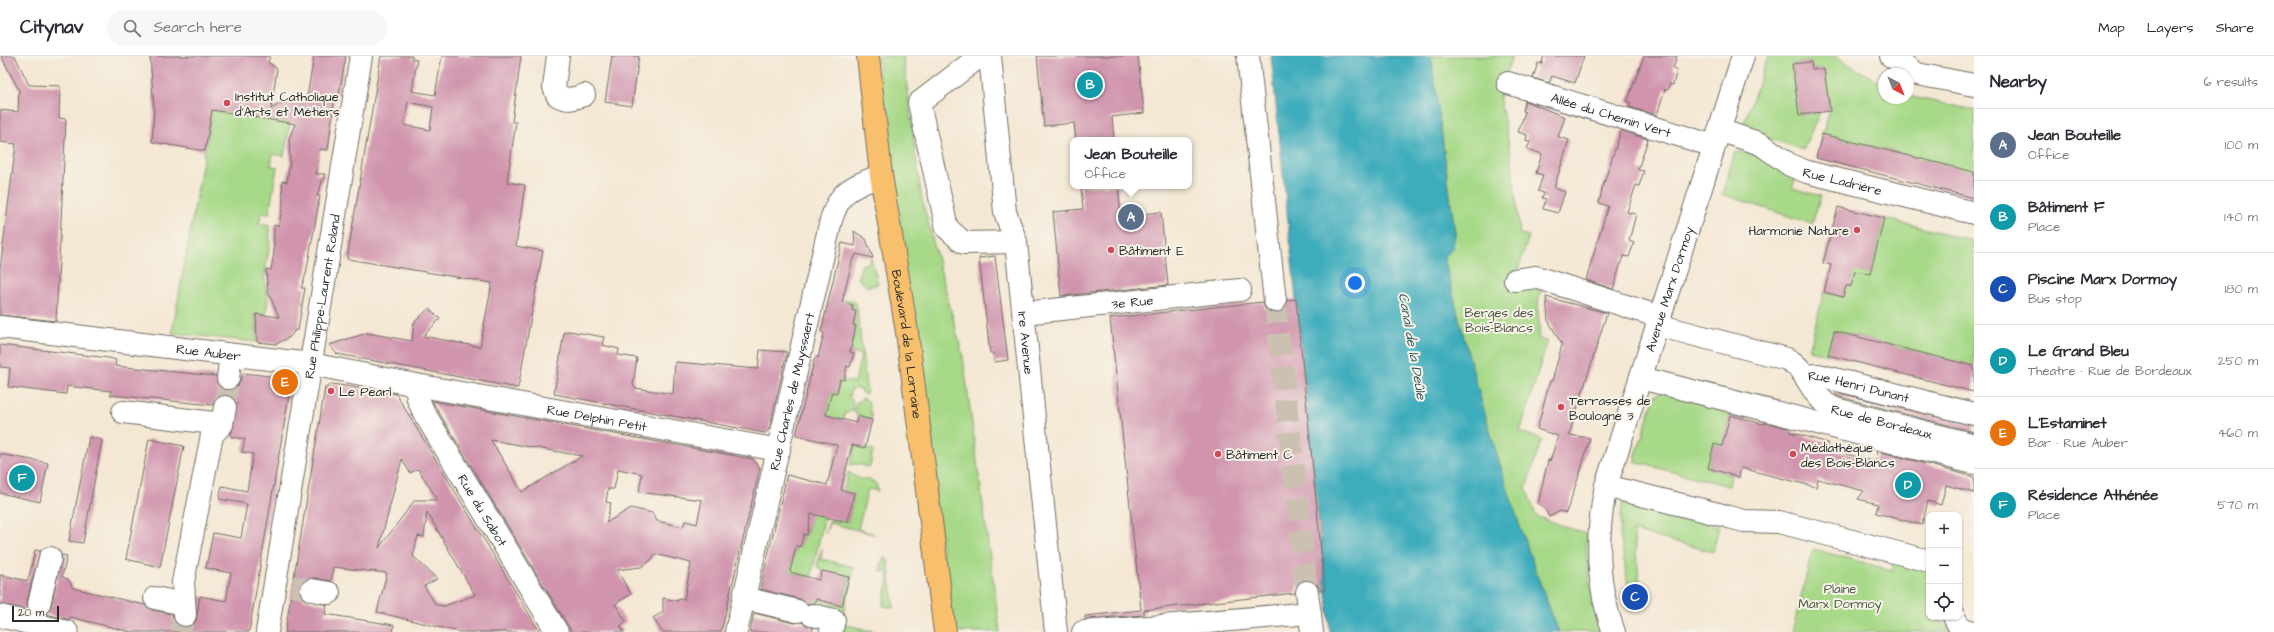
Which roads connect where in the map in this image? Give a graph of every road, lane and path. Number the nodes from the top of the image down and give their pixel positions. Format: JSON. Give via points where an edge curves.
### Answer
{"nodes":[{"id":1,"x":361,"y":56,"type":"edge"},
{"id":2,"x":558,"y":56,"type":"edge"},
{"id":3,"x":868,"y":56,"type":"edge"},
{"id":4,"x":980,"y":56,"type":"edge"},
{"id":5,"x":990,"y":56,"type":"edge"},
{"id":6,"x":1248,"y":56,"type":"edge"},
{"id":7,"x":1743,"y":56,"type":"edge"},
{"id":8,"x":1891,"y":56,"type":"edge"},
{"id":9,"x":1508,"y":83,"type":"dead end"},
{"id":10,"x":1974,"y":85,"type":"edge"},
{"id":11,"x":584,"y":95,"type":"dead end"},
{"id":12,"x":1716,"y":138,"type":"junction"},
{"id":13,"x":881,"y":175,"type":"junction"},
{"id":14,"x":1974,"y":213,"type":"edge"},
{"id":15,"x":1016,"y":242,"type":"junction"},
{"id":16,"x":1515,"y":280,"type":"dead end"},
{"id":17,"x":1240,"y":290,"type":"dead end"},
{"id":18,"x":1275,"y":301,"type":"tunnel mouth"},
{"id":19,"x":1024,"y":313,"type":"junction"},
{"id":20,"x":1658,"y":321,"type":"junction"},
{"id":21,"x":0,"y":327,"type":"edge"},
{"id":22,"x":231,"y":355,"type":"junction"},
{"id":23,"x":312,"y":364,"type":"junction"},
{"id":24,"x":1804,"y":376,"type":"junction"},
{"id":25,"x":228,"y":378,"type":"tunnel mouth"},
{"id":26,"x":1641,"y":378,"type":"junction"},
{"id":27,"x":416,"y":385,"type":"junction"},
{"id":28,"x":123,"y":412,"type":"dead end"},
{"id":29,"x":1974,"y":414,"type":"edge"},
{"id":30,"x":220,"y":422,"type":"junction"},
{"id":31,"x":180,"y":430,"type":"dead end"},
{"id":32,"x":1974,"y":445,"type":"edge"},
{"id":33,"x":779,"y":450,"type":"junction"},
{"id":34,"x":1974,"y":463,"type":"edge"},
{"id":35,"x":1606,"y":486,"type":"junction"},
{"id":36,"x":1600,"y":522,"type":"junction"},
{"id":37,"x":50,"y":558,"type":"dead end"},
{"id":38,"x":1926,"y":560,"type":"edge"},
{"id":39,"x":1307,"y":592,"type":"tunnel mouth"},
{"id":40,"x":155,"y":598,"type":"dead end"},
{"id":41,"x":744,"y":598,"type":"junction"},
{"id":42,"x":37,"y":614,"type":"junction"},
{"id":43,"x":0,"y":616,"type":"edge"},
{"id":44,"x":1956,"y":620,"type":"edge"},
{"id":45,"x":1311,"y":623,"type":"edge"},
{"id":46,"x":1164,"y":629,"type":"edge"},
{"id":47,"x":67,"y":632,"type":"edge"},
{"id":48,"x":267,"y":632,"type":"edge"},
{"id":49,"x":557,"y":632,"type":"edge"},
{"id":50,"x":736,"y":632,"type":"edge"},
{"id":51,"x":831,"y":632,"type":"edge"},
{"id":52,"x":945,"y":632,"type":"edge"},
{"id":53,"x":1056,"y":632,"type":"edge"},
{"id":54,"x":1083,"y":632,"type":"edge"},
{"id":55,"x":1614,"y":632,"type":"edge"},
{"id":56,"x":1628,"y":632,"type":"edge"},
{"id":57,"x":1974,"y":632,"type":"edge"}],
"edges":[{"from":1,"to":23,"type":"street","name":"Rue Philippe-Laurent Roland"},
{"from":2,"to":11,"type":"street","via":[[554,88],[556,94],[572,100]]},
{"from":3,"to":13,"type":"main road","name":"Boulevard de la Lorraine"},
{"from":4,"to":15,"type":"street","via":[[919,103],[947,228],[964,243]]},
{"from":5,"to":15,"type":"street","name":"1re Avenue","via":[[1005,212]]},
{"from":6,"to":18,"type":"street"},
{"from":7,"to":12,"type":"street","name":"Avenue Marx Dormoy"},
{"from":8,"to":10,"type":"street","via":[[1917,74]]},
{"from":9,"to":12,"type":"street","name":"Allée du Chemin Vert"},
{"from":12,"to":14,"type":"street","name":"Rue Ladrière","via":[[1761,144],[1790,165],[1807,172]]},
{"from":12,"to":20,"type":"street","name":"Avenue Marx Dormoy"},
{"from":13,"to":33,"type":"street","name":"Rue Charles de Muyssaert","via":[[844,193],[823,226]]},
{"from":13,"to":52,"type":"main road","name":"Boulevard de la Lorraine","via":[[906,325]]},
{"from":15,"to":19,"type":"street","name":"1re Avenue"},
{"from":16,"to":20,"type":"street","name":"Rue Henri Dunant","via":[[1536,277]]},
{"from":17,"to":19,"type":"street","name":"3e Rue"},
{"from":19,"to":53,"type":"street","name":"1re Avenue"},
{"from":20,"to":24,"type":"street","name":"Rue Henri Dunant","via":[[1787,359],[1797,365]]},
{"from":20,"to":26,"type":"street","name":"Avenue Marx Dormoy"},
{"from":21,"to":22,"type":"street","name":"Rue Auber"},
{"from":22,"to":23,"type":"street","name":"Rue Auber"},
{"from":22,"to":25,"type":"street"},
{"from":23,"to":27,"type":"street","name":"Rue Auber"},
{"from":23,"to":48,"type":"street","name":"Rue Philippe-Laurent Roland","via":[[302,588]]},
{"from":24,"to":29,"type":"street","name":"Rue Henri Dunant","via":[[1818,375]]},
{"from":24,"to":32,"type":"street","name":"Rue de Bordeaux","via":[[1816,395],[1835,409]]},
{"from":26,"to":34,"type":"street"},
{"from":26,"to":35,"type":"street","name":"Avenue Marx Dormoy"},
{"from":27,"to":33,"type":"street","name":"Rue Delphin Petit"},
{"from":27,"to":49,"type":"street","name":"Rue du Sabot","via":[[424,413]]},
{"from":28,"to":30,"type":"street"},
{"from":30,"to":31,"type":"street"},
{"from":30,"to":40,"type":"street","via":[[183,582],[185,609]]},
{"from":33,"to":41,"type":"street","name":"Rue Charles de Muyssaert"},
{"from":35,"to":36,"type":"street","name":"Avenue Marx Dormoy"},
{"from":35,"to":38,"type":"street","via":[[1744,521],[1779,522]]},
{"from":36,"to":55,"type":"street","name":"Avenue Marx Dormoy","via":[[1599,555],[1602,587]]},
{"from":36,"to":56,"type":"street","name":"Avenue Marx Dormoy","via":[[1619,605]]},
{"from":37,"to":42,"type":"street"},
{"from":39,"to":45,"type":"street"},
{"from":41,"to":50,"type":"street","name":"Rue Charles de Muyssaert"},
{"from":41,"to":51,"type":"street","via":[[834,620]]},
{"from":42,"to":43,"type":"street"},
{"from":42,"to":47,"type":"street"},
{"from":44,"to":57,"type":"street","via":[[1960,628]]},
{"from":45,"to":46,"type":"street"},
{"from":46,"to":54,"type":"street"}]}
